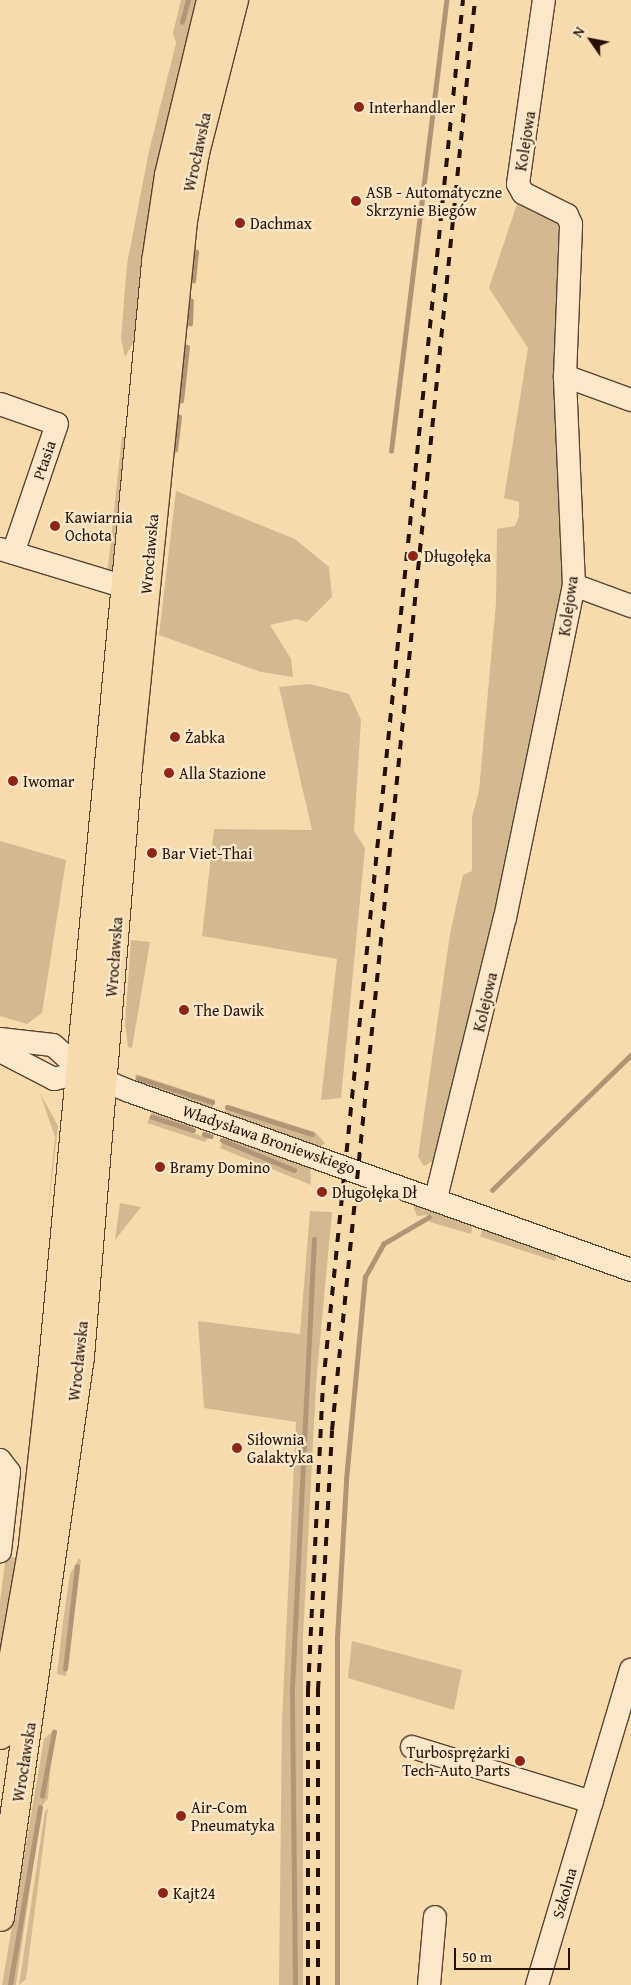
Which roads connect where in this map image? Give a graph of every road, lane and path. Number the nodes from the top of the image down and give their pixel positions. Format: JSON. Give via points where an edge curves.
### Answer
{"nodes":[{"id":1,"x":211,"y":0,"type":"edge"},
{"id":2,"x":234,"y":0,"type":"edge"},
{"id":3,"x":544,"y":0,"type":"edge"},
{"id":4,"x":565,"y":376,"type":"junction"},
{"id":5,"x":631,"y":400,"type":"edge"},
{"id":6,"x":0,"y":404,"type":"edge"},
{"id":7,"x":6,"y":551,"type":"edge"},
{"id":8,"x":574,"y":585,"type":"junction"},
{"id":9,"x":124,"y":587,"type":"junction"},
{"id":10,"x":631,"y":606,"type":"edge"},
{"id":11,"x":0,"y":1039,"type":"edge"},
{"id":12,"x":0,"y":1051,"type":"edge"},
{"id":13,"x":94,"y":1076,"type":"junction"},
{"id":14,"x":436,"y":1198,"type":"junction"},
{"id":15,"x":631,"y":1270,"type":"edge"},
{"id":16,"x":0,"y":1460,"type":"edge"},
{"id":17,"x":0,"y":1551,"type":"edge"},
{"id":18,"x":631,"y":1670,"type":"edge"},
{"id":19,"x":0,"y":1734,"type":"edge"},
{"id":20,"x":412,"y":1747,"type":"dead end"},
{"id":21,"x":592,"y":1802,"type":"junction"},
{"id":22,"x":0,"y":1917,"type":"edge"},
{"id":23,"x":435,"y":1917,"type":"dead end"},
{"id":24,"x":429,"y":1985,"type":"edge"},
{"id":25,"x":537,"y":1985,"type":"edge"}],
"edges":[{"from":1,"to":9,"type":"main road","name":"Wrocławska","via":[[191,71],[163,214]]},
{"from":2,"to":13,"type":"main road","name":"Wrocławska","via":[[195,153],[183,222]]},
{"from":3,"to":4,"type":"street","name":"Kolejowa","via":[[518,184],[523,193],[567,215],[571,224]]},
{"from":4,"to":5,"type":"street"},
{"from":4,"to":8,"type":"street","name":"Kolejowa"},
{"from":6,"to":7,"type":"street","name":"Ptasia","via":[[56,424]]},
{"from":7,"to":9,"type":"street","name":"Ptasia"},
{"from":8,"to":10,"type":"street"},
{"from":8,"to":14,"type":"street","name":"Kolejowa","via":[[505,918]]},
{"from":9,"to":13,"type":"main road","name":"Wrocławska"},
{"from":11,"to":13,"type":"street","via":[[54,1045]]},
{"from":12,"to":13,"type":"street","via":[[54,1079]]},
{"from":13,"to":14,"type":"street","name":"Władysława Broniewskiego"},
{"from":13,"to":19,"type":"main road","name":"Wrocławska","via":[[33,1545]]},
{"from":13,"to":22,"type":"main road","name":"Wrocławska","via":[[80,1357],[57,1541]]},
{"from":14,"to":15,"type":"street","name":"Władysława Broniewskiego"},
{"from":16,"to":17,"type":"street","via":[[9,1472]]},
{"from":18,"to":21,"type":"street","name":"Szkolna"},
{"from":20,"to":21,"type":"street"},
{"from":21,"to":25,"type":"street","name":"Szkolna"},
{"from":23,"to":24,"type":"street"}]}
